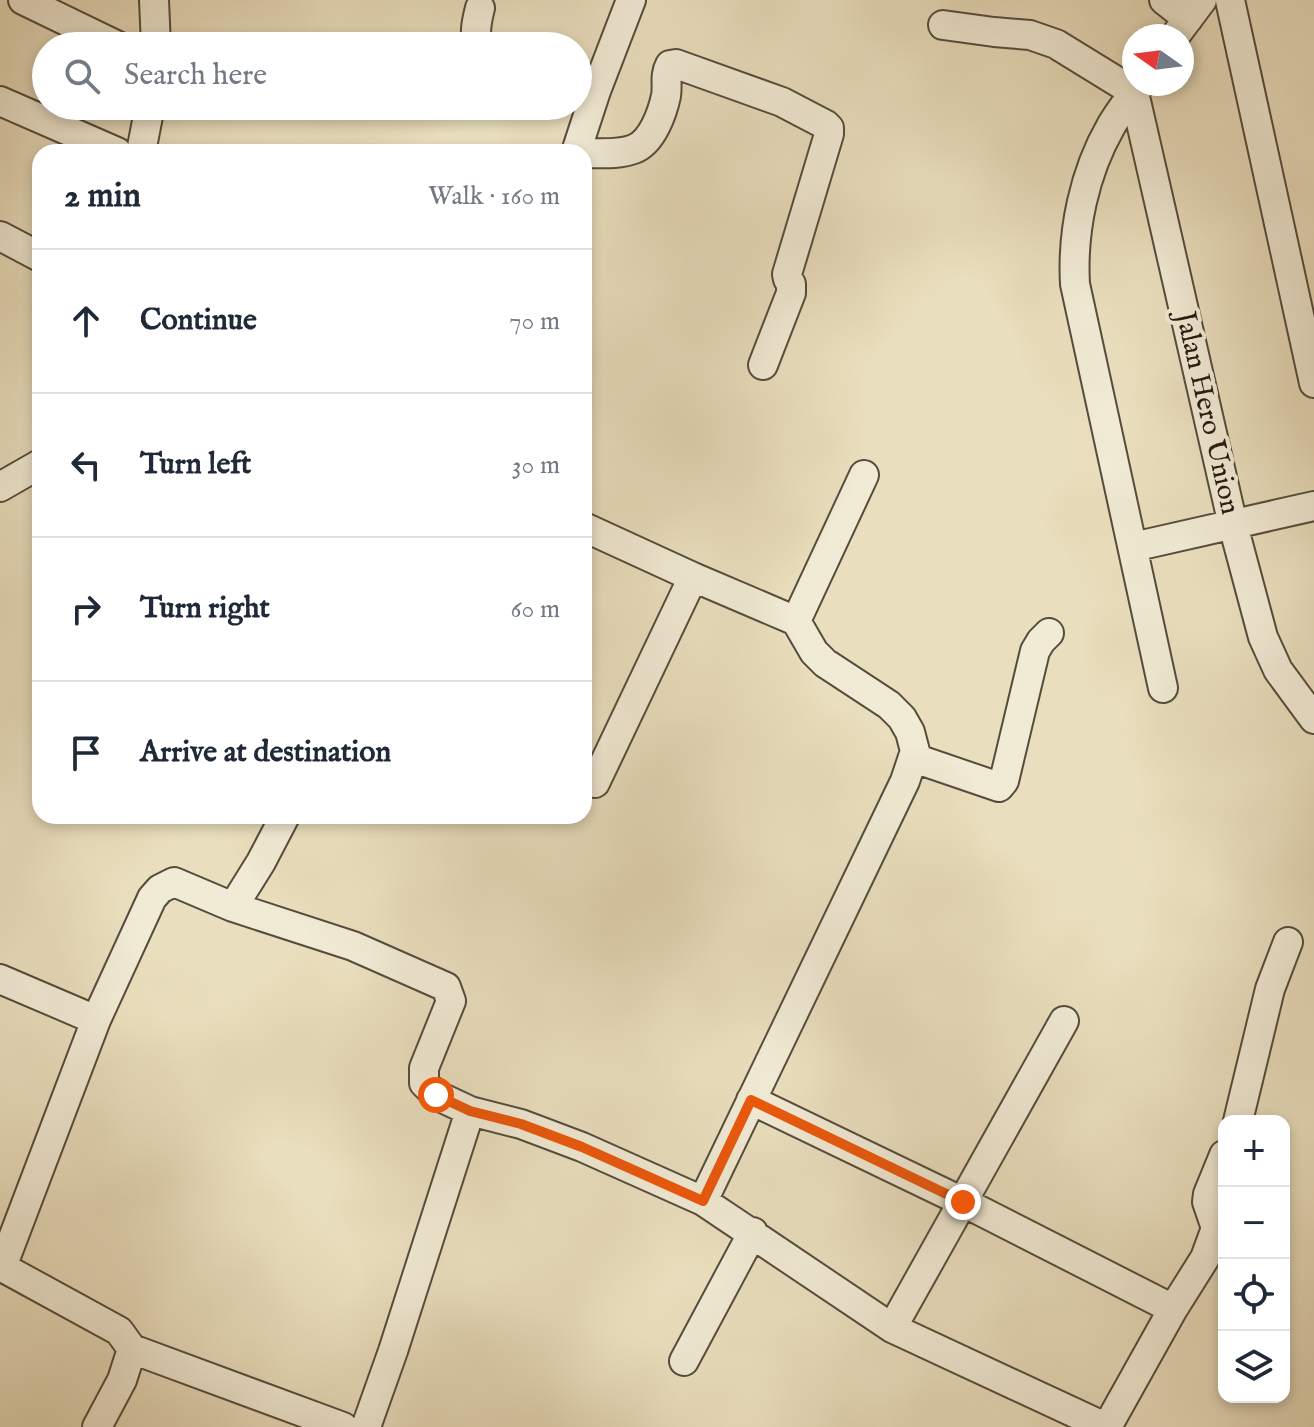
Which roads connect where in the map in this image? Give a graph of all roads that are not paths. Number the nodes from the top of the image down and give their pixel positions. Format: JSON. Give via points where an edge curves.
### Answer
{"nodes":[{"id":1,"x":23,"y":0,"type":"edge"},
{"id":2,"x":154,"y":0,"type":"edge"},
{"id":3,"x":631,"y":0,"type":"edge"},
{"id":4,"x":1164,"y":0,"type":"edge"},
{"id":5,"x":1230,"y":0,"type":"edge"},
{"id":6,"x":480,"y":8,"type":"dead end"},
{"id":7,"x":1188,"y":18,"type":"edge"},
{"id":8,"x":943,"y":25,"type":"dead end"},
{"id":9,"x":89,"y":32,"type":"edge"},
{"id":10,"x":155,"y":32,"type":"edge"},
{"id":11,"x":476,"y":32,"type":"edge"},
{"id":12,"x":592,"y":78,"type":"edge"},
{"id":13,"x":1122,"y":80,"type":"edge"},
{"id":14,"x":1131,"y":96,"type":"edge"},
{"id":15,"x":1139,"y":96,"type":"edge"},
{"id":16,"x":0,"y":101,"type":"edge"},
{"id":17,"x":32,"y":115,"type":"edge"},
{"id":18,"x":44,"y":120,"type":"edge"},
{"id":19,"x":147,"y":120,"type":"edge"},
{"id":20,"x":582,"y":120,"type":"edge"},
{"id":21,"x":99,"y":144,"type":"edge"},
{"id":22,"x":143,"y":144,"type":"edge"},
{"id":23,"x":577,"y":144,"type":"edge"},
{"id":24,"x":592,"y":153,"type":"edge"},
{"id":25,"x":0,"y":236,"type":"edge"},
{"id":26,"x":32,"y":253,"type":"edge"},
{"id":27,"x":763,"y":365,"type":"dead end"},
{"id":28,"x":1314,"y":383,"type":"edge"},
{"id":29,"x":32,"y":469,"type":"edge"},
{"id":30,"x":864,"y":475,"type":"dead end"},
{"id":31,"x":0,"y":487,"type":"edge"},
{"id":32,"x":1314,"y":506,"type":"edge"},
{"id":33,"x":1233,"y":525,"type":"junction"},
{"id":34,"x":592,"y":531,"type":"edge"},
{"id":35,"x":1133,"y":547,"type":"junction"},
{"id":36,"x":693,"y":577,"type":"junction"},
{"id":37,"x":796,"y":621,"type":"junction"},
{"id":38,"x":1049,"y":633,"type":"dead end"},
{"id":39,"x":1163,"y":688,"type":"dead end"},
{"id":40,"x":1314,"y":719,"type":"edge"},
{"id":41,"x":914,"y":758,"type":"junction"},
{"id":42,"x":595,"y":783,"type":"dead end"},
{"id":43,"x":281,"y":824,"type":"edge"},
{"id":44,"x":233,"y":907,"type":"junction"},
{"id":45,"x":1288,"y":942,"type":"dead end"},
{"id":46,"x":0,"y":979,"type":"edge"},
{"id":47,"x":96,"y":1020,"type":"junction"},
{"id":48,"x":1064,"y":1021,"type":"dead end"},
{"id":49,"x":751,"y":1100,"type":"junction"},
{"id":50,"x":470,"y":1111,"type":"junction"},
{"id":51,"x":1239,"y":1115,"type":"edge"},
{"id":52,"x":1218,"y":1170,"type":"edge"},
{"id":53,"x":703,"y":1201,"type":"junction"},
{"id":54,"x":963,"y":1202,"type":"junction"},
{"id":55,"x":753,"y":1232,"type":"junction"},
{"id":56,"x":1173,"y":1309,"type":"junction"},
{"id":57,"x":892,"y":1328,"type":"junction"},
{"id":58,"x":132,"y":1349,"type":"junction"},
{"id":59,"x":684,"y":1361,"type":"dead end"},
{"id":60,"x":97,"y":1427,"type":"edge"},
{"id":61,"x":343,"y":1427,"type":"edge"},
{"id":62,"x":366,"y":1427,"type":"edge"},
{"id":63,"x":1106,"y":1427,"type":"edge"}],
"edges":[{"from":1,"to":9,"type":"street"},
{"from":2,"to":10,"type":"street"},
{"from":3,"to":12,"type":"street"},
{"from":4,"to":7,"type":"street"},
{"from":5,"to":28,"type":"street"},
{"from":6,"to":11,"type":"street"},
{"from":8,"to":13,"type":"street","via":[[1030,35]]},
{"from":14,"to":35,"type":"street","via":[[1099,149],[1083,197],[1073,258]]},
{"from":15,"to":33,"type":"street","name":"Jalan Hero Union"},
{"from":16,"to":17,"type":"street"},
{"from":18,"to":21,"type":"street"},
{"from":19,"to":22,"type":"street"},
{"from":20,"to":23,"type":"street"},
{"from":24,"to":27,"type":"street","via":[[636,149],[651,135],[666,94],[667,69],[676,64],[782,102],[829,128],[787,274],[791,293]]},
{"from":25,"to":26,"type":"street"},
{"from":29,"to":31,"type":"street"},
{"from":30,"to":37,"type":"street"},
{"from":32,"to":33,"type":"street"},
{"from":33,"to":35,"type":"street"},
{"from":33,"to":40,"type":"street","name":"Jalan Hero Union","via":[[1263,637],[1278,670]]},
{"from":34,"to":36,"type":"street"},
{"from":35,"to":39,"type":"street"},
{"from":36,"to":37,"type":"street"},
{"from":36,"to":42,"type":"street"},
{"from":37,"to":41,"type":"street","via":[[825,663],[902,718],[914,744]]},
{"from":38,"to":41,"type":"street","via":[[1035,651],[1001,786]]},
{"from":41,"to":49,"type":"street"},
{"from":43,"to":44,"type":"street"},
{"from":44,"to":47,"type":"street","via":[[174,882],[160,889]]},
{"from":44,"to":50,"type":"street","via":[[353,946],[446,987],[451,1001],[424,1068],[424,1083],[436,1095]]},
{"from":45,"to":51,"type":"street","via":[[1270,989]]},
{"from":46,"to":47,"type":"street"},
{"from":47,"to":58,"type":"street","via":[[2,1267],[119,1331]]},
{"from":48,"to":54,"type":"street"},
{"from":49,"to":53,"type":"street"},
{"from":49,"to":54,"type":"street"},
{"from":50,"to":53,"type":"street","via":[[582,1147]]},
{"from":50,"to":62,"type":"street"},
{"from":52,"to":56,"type":"street","via":[[1207,1202],[1215,1235]]},
{"from":53,"to":55,"type":"street"},
{"from":54,"to":56,"type":"street"},
{"from":54,"to":57,"type":"street"},
{"from":55,"to":57,"type":"street"},
{"from":55,"to":59,"type":"street"},
{"from":56,"to":63,"type":"street"},
{"from":57,"to":63,"type":"street"},
{"from":58,"to":60,"type":"street"},
{"from":58,"to":61,"type":"street"}]}
